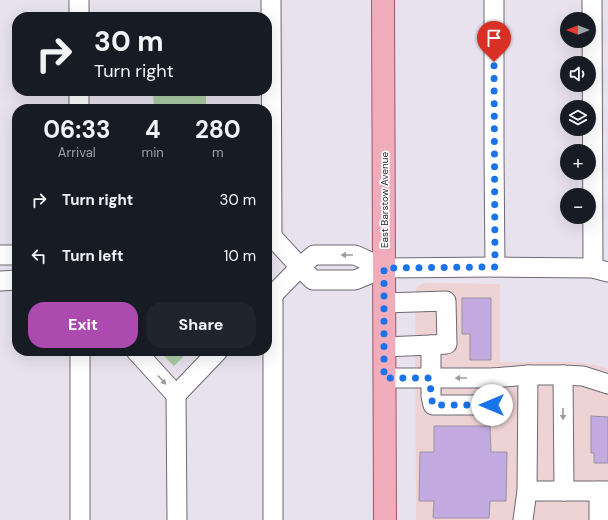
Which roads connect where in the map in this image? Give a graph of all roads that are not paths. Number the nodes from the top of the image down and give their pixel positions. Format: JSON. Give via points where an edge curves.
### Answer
{"nodes":[{"id":1,"x":79,"y":0,"type":"edge"},
{"id":2,"x":271,"y":0,"type":"edge"},
{"id":3,"x":383,"y":0,"type":"edge"},
{"id":4,"x":494,"y":0,"type":"edge"},
{"id":5,"x":592,"y":0,"type":"edge"},
{"id":6,"x":79,"y":12,"type":"edge"},
{"id":7,"x":271,"y":12,"type":"edge"},
{"id":8,"x":272,"y":237,"type":"edge"},
{"id":9,"x":0,"y":255,"type":"edge"},
{"id":10,"x":12,"y":255,"type":"edge"},
{"id":11,"x":300,"y":267,"type":"junction"},
{"id":12,"x":495,"y":267,"type":"junction"},
{"id":13,"x":384,"y":268,"type":"junction"},
{"id":14,"x":601,"y":270,"type":"edge"},
{"id":15,"x":12,"y":280,"type":"edge"},
{"id":16,"x":0,"y":281,"type":"edge"},
{"id":17,"x":272,"y":296,"type":"edge"},
{"id":18,"x":384,"y":303,"type":"junction"},
{"id":19,"x":431,"y":345,"type":"junction"},
{"id":20,"x":384,"y":347,"type":"junction"},
{"id":21,"x":80,"y":356,"type":"edge"},
{"id":22,"x":141,"y":356,"type":"edge"},
{"id":23,"x":213,"y":356,"type":"edge"},
{"id":24,"x":271,"y":356,"type":"edge"},
{"id":25,"x":528,"y":375,"type":"junction"},
{"id":26,"x":563,"y":375,"type":"junction"},
{"id":27,"x":384,"y":378,"type":"junction"},
{"id":28,"x":430,"y":378,"type":"junction"},
{"id":29,"x":493,"y":378,"type":"junction"},
{"id":30,"x":608,"y":384,"type":"edge"},
{"id":31,"x":176,"y":395,"type":"junction"},
{"id":32,"x":528,"y":491,"type":"junction"},
{"id":33,"x":564,"y":491,"type":"junction"},
{"id":34,"x":603,"y":491,"type":"edge"},
{"id":35,"x":80,"y":520,"type":"edge"},
{"id":36,"x":176,"y":520,"type":"edge"},
{"id":37,"x":273,"y":520,"type":"edge"},
{"id":38,"x":385,"y":520,"type":"edge"},
{"id":39,"x":523,"y":520,"type":"edge"},
{"id":40,"x":599,"y":520,"type":"edge"}],
"edges":[{"from":1,"to":6,"type":"street"},
{"from":2,"to":7,"type":"street"},
{"from":3,"to":13,"type":"main road","name":"East Barstow Avenue"},
{"from":4,"to":12,"type":"street"},
{"from":5,"to":14,"type":"street"},
{"from":8,"to":11,"type":"street"},
{"from":9,"to":10,"type":"street"},
{"from":13,"to":11,"type":"street","one_way":true,"via":[[355,255],[314,256]]},
{"from":11,"to":13,"type":"street","via":[[313,280],[355,280]]},
{"from":11,"to":17,"type":"street"},
{"from":12,"to":13,"type":"street"},
{"from":12,"to":14,"type":"street"},
{"from":13,"to":18,"type":"main road","name":"East Barstow Avenue"},
{"from":15,"to":16,"type":"street"},
{"from":18,"to":19,"type":"street","via":[[446,301],[447,344]]},
{"from":18,"to":20,"type":"main road","name":"East Barstow Avenue"},
{"from":19,"to":20,"type":"street"},
{"from":19,"to":28,"type":"street"},
{"from":20,"to":27,"type":"main road","name":"East Barstow Avenue"},
{"from":21,"to":35,"type":"street"},
{"from":22,"to":31,"type":"street","one_way":true},
{"from":23,"to":31,"type":"street"},
{"from":24,"to":37,"type":"street"},
{"from":25,"to":26,"type":"street"},
{"from":25,"to":29,"type":"street"},
{"from":25,"to":32,"type":"street"},
{"from":26,"to":30,"type":"street","via":[[583,376]]},
{"from":26,"to":33,"type":"street","one_way":true},
{"from":27,"to":28,"type":"street"},
{"from":27,"to":38,"type":"main road","name":"East Barstow Avenue"},
{"from":29,"to":28,"type":"street","one_way":true},
{"from":28,"to":29,"type":"street","via":[[433,405],[492,405]]},
{"from":31,"to":36,"type":"street"},
{"from":32,"to":33,"type":"street"},
{"from":32,"to":39,"type":"street"},
{"from":33,"to":34,"type":"street"},
{"from":34,"to":40,"type":"street"}]}
